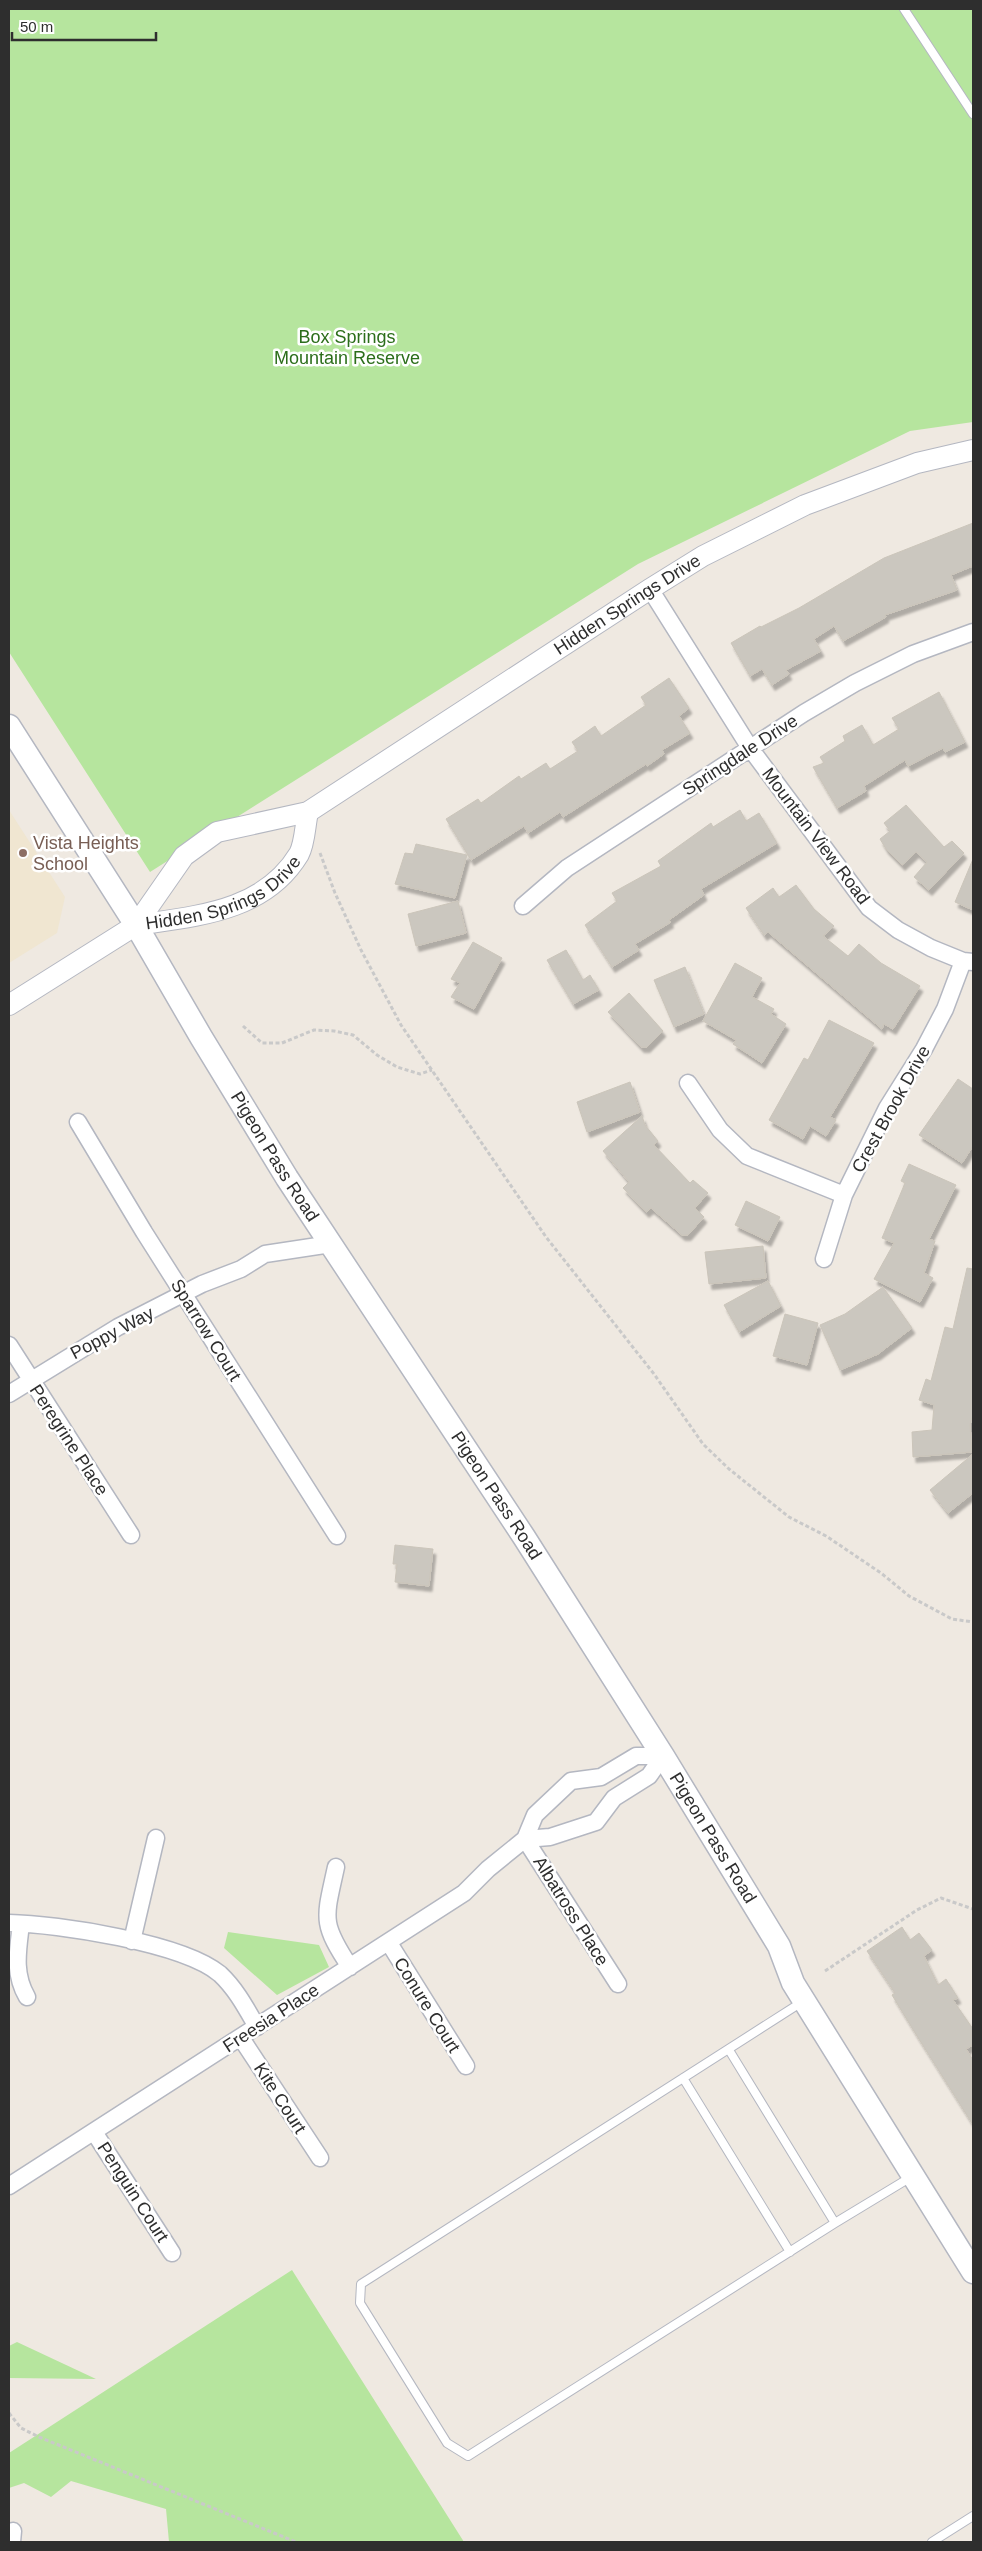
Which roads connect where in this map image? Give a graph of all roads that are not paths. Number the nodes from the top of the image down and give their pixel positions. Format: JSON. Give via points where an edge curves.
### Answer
{"nodes":[{"id":1,"x":904,"y":9,"type":"edge"},
{"id":2,"x":973,"y":114,"type":"edge"},
{"id":3,"x":973,"y":450,"type":"edge"},
{"id":4,"x":650,"y":589,"type":"junction"},
{"id":5,"x":973,"y":632,"type":"edge"},
{"id":6,"x":9,"y":726,"type":"edge"},
{"id":7,"x":750,"y":748,"type":"junction"},
{"id":8,"x":308,"y":812,"type":"junction"},
{"id":9,"x":523,"y":906,"type":"dead end"},
{"id":10,"x":136,"y":925,"type":"junction"},
{"id":11,"x":968,"y":961,"type":"edge"},
{"id":12,"x":9,"y":1005,"type":"edge"},
{"id":13,"x":688,"y":1083,"type":"dead end"},
{"id":14,"x":78,"y":1122,"type":"dead end"},
{"id":15,"x":844,"y":1195,"type":"junction"},
{"id":16,"x":332,"y":1244,"type":"junction"},
{"id":17,"x":824,"y":1260,"type":"dead end"},
{"id":18,"x":184,"y":1294,"type":"junction"},
{"id":19,"x":9,"y":1345,"type":"edge"},
{"id":20,"x":30,"y":1380,"type":"junction"},
{"id":21,"x":9,"y":1394,"type":"edge"},
{"id":22,"x":131,"y":1535,"type":"dead end"},
{"id":23,"x":337,"y":1536,"type":"dead end"},
{"id":24,"x":663,"y":1756,"type":"junction"},
{"id":25,"x":156,"y":1838,"type":"dead end"},
{"id":26,"x":525,"y":1839,"type":"junction"},
{"id":27,"x":336,"y":1867,"type":"dead end"},
{"id":28,"x":15,"y":1924,"type":"edge"},
{"id":29,"x":132,"y":1941,"type":"junction"},
{"id":30,"x":389,"y":1943,"type":"junction"},
{"id":31,"x":350,"y":1968,"type":"junction"},
{"id":32,"x":618,"y":1984,"type":"dead end"},
{"id":33,"x":26,"y":1997,"type":"dead end"},
{"id":34,"x":803,"y":2001,"type":"junction"},
{"id":35,"x":257,"y":2027,"type":"junction"},
{"id":36,"x":241,"y":2038,"type":"junction"},
{"id":37,"x":728,"y":2050,"type":"junction"},
{"id":38,"x":466,"y":2066,"type":"dead end"},
{"id":39,"x":683,"y":2078,"type":"junction"},
{"id":40,"x":94,"y":2132,"type":"junction"},
{"id":41,"x":320,"y":2158,"type":"dead end"},
{"id":42,"x":913,"y":2176,"type":"junction"},
{"id":43,"x":9,"y":2186,"type":"edge"},
{"id":44,"x":835,"y":2223,"type":"junction"},
{"id":45,"x":790,"y":2252,"type":"junction"},
{"id":46,"x":172,"y":2253,"type":"dead end"},
{"id":47,"x":973,"y":2272,"type":"edge"},
{"id":48,"x":973,"y":2516,"type":"edge"},
{"id":49,"x":932,"y":2542,"type":"edge"}],
"edges":[{"from":1,"to":2,"type":"lane"},
{"from":3,"to":4,"type":"street","name":"Hidden Springs Drive","via":[[917,463],[805,505],[703,556]]},
{"from":4,"to":7,"type":"street","name":"Mountain View Road"},
{"from":4,"to":8,"type":"street","name":"Hidden Springs Drive"},
{"from":5,"to":7,"type":"street","name":"Springdale Drive","via":[[913,654],[855,683]]},
{"from":6,"to":10,"type":"main road","name":"Pigeon Pass Road"},
{"from":7,"to":9,"type":"street","name":"Springdale Drive","via":[[567,868]]},
{"from":7,"to":11,"type":"street","name":"Mountain View Road","via":[[869,908],[898,930],[931,948]]},
{"from":8,"to":10,"type":"street","name":"Hidden Springs Drive","via":[[216,832],[184,856]]},
{"from":8,"to":10,"type":"street","name":"Hidden Springs Drive","via":[[300,852],[274,884],[231,909]]},
{"from":10,"to":12,"type":"street"},
{"from":10,"to":16,"type":"main road","name":"Pigeon Pass Road","via":[[287,1178]]},
{"from":11,"to":15,"type":"street","name":"Crest Brook Drive","via":[[924,1049],[887,1108]]},
{"from":13,"to":15,"type":"street","via":[[720,1130],[747,1156]]},
{"from":14,"to":18,"type":"street","name":"Sparrow Court"},
{"from":15,"to":17,"type":"street","name":"Crest Brook Drive"},
{"from":16,"to":18,"type":"street","name":"Poppy Way","via":[[265,1254],[241,1269],[221,1275]]},
{"from":16,"to":24,"type":"main road","name":"Pigeon Pass Road"},
{"from":18,"to":20,"type":"street","name":"Poppy Way","via":[[118,1326]]},
{"from":18,"to":23,"type":"street","name":"Sparrow Court"},
{"from":19,"to":20,"type":"street","name":"Peregrine Place"},
{"from":20,"to":21,"type":"street","name":"Poppy Way"},
{"from":20,"to":22,"type":"street","name":"Peregrine Place"},
{"from":24,"to":26,"type":"street","via":[[649,1776],[614,1798],[596,1822],[550,1837]]},
{"from":24,"to":26,"type":"street","via":[[636,1756],[601,1777],[571,1781],[535,1815]]},
{"from":24,"to":34,"type":"main road","name":"Pigeon Pass Road","via":[[780,1946]]},
{"from":25,"to":29,"type":"street"},
{"from":26,"to":30,"type":"street","name":"Freesia Place","via":[[464,1894]]},
{"from":26,"to":32,"type":"street","name":"Albatross Place"},
{"from":27,"to":31,"type":"street","via":[[326,1912],[328,1930]]},
{"from":28,"to":29,"type":"street"},
{"from":28,"to":33,"type":"street","via":[[16,1969]]},
{"from":29,"to":35,"type":"street","via":[[192,1958],[218,1973],[234,1988]]},
{"from":30,"to":31,"type":"street","name":"Freesia Place"},
{"from":30,"to":38,"type":"street","name":"Conure Court"},
{"from":31,"to":35,"type":"street","name":"Freesia Place"},
{"from":34,"to":37,"type":"lane"},
{"from":34,"to":42,"type":"main road","name":"Pigeon Pass Road"},
{"from":35,"to":36,"type":"street","name":"Freesia Place"},
{"from":36,"to":40,"type":"street","name":"Freesia Place"},
{"from":36,"to":41,"type":"street","name":"Kite Court"},
{"from":37,"to":39,"type":"lane"},
{"from":37,"to":44,"type":"lane"},
{"from":39,"to":45,"type":"lane"},
{"from":39,"to":45,"type":"lane","via":[[361,2284],[360,2303],[447,2443],[468,2456]]},
{"from":40,"to":43,"type":"street","name":"Freesia Place"},
{"from":40,"to":46,"type":"street","name":"Penguin Court"},
{"from":42,"to":44,"type":"lane"},
{"from":42,"to":47,"type":"main road","name":"Pigeon Pass Road"},
{"from":44,"to":45,"type":"lane"},
{"from":48,"to":49,"type":"lane"}]}
